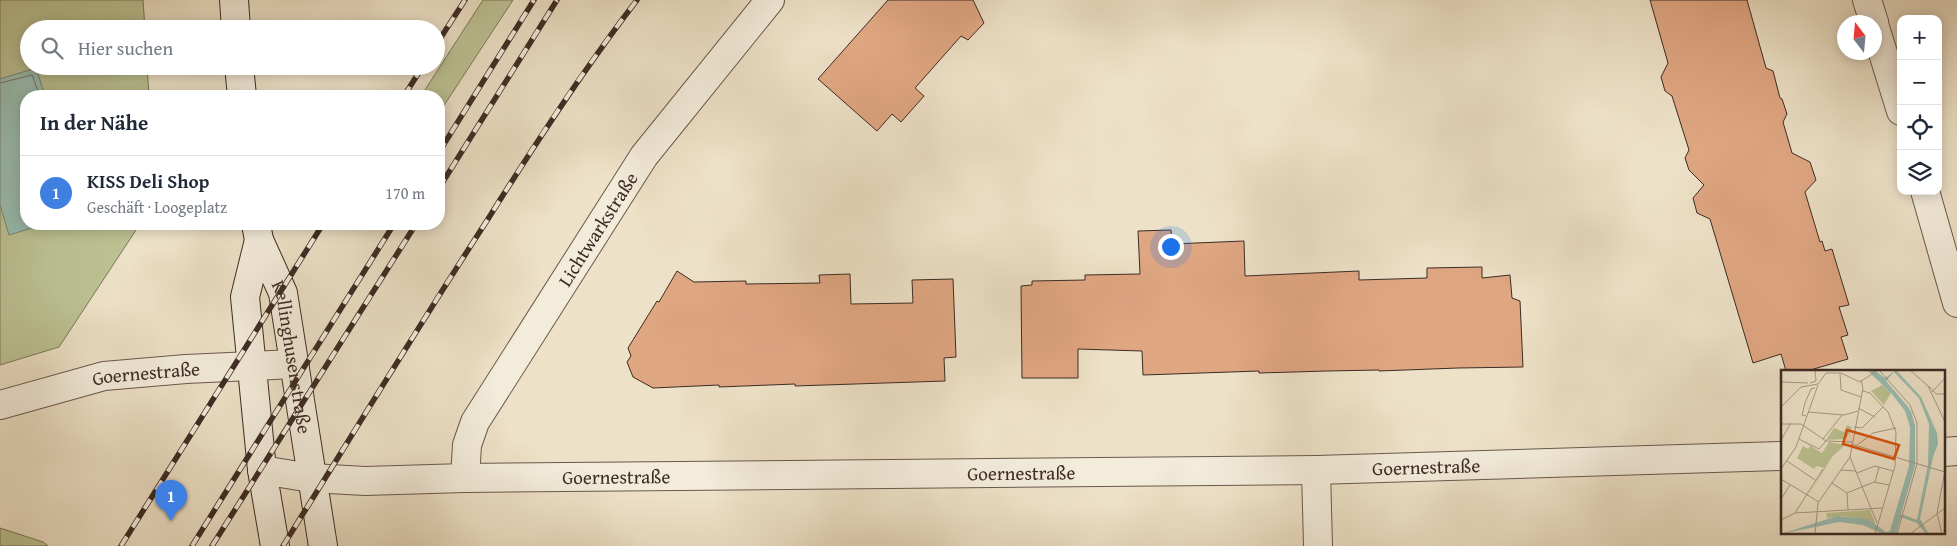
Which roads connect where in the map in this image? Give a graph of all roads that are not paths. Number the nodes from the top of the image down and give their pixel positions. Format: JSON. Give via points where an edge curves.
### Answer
{"nodes":[{"id":1,"x":234,"y":0,"type":"edge"},
{"id":2,"x":770,"y":0,"type":"edge"},
{"id":3,"x":1868,"y":0,"type":"edge"},
{"id":4,"x":1872,"y":15,"type":"edge"},
{"id":5,"x":235,"y":20,"type":"edge"},
{"id":6,"x":1882,"y":49,"type":"edge"},
{"id":7,"x":240,"y":75,"type":"edge"},
{"id":8,"x":241,"y":90,"type":"edge"},
{"id":9,"x":1899,"y":105,"type":"edge"},
{"id":10,"x":1926,"y":195,"type":"edge"},
{"id":11,"x":257,"y":232,"type":"edge"},
{"id":12,"x":1957,"y":303,"type":"edge"},
{"id":13,"x":295,"y":364,"type":"junction"},
{"id":14,"x":251,"y":366,"type":"junction"},
{"id":15,"x":0,"y":405,"type":"edge"},
{"id":16,"x":1957,"y":451,"type":"edge"},
{"id":17,"x":1944,"y":452,"type":"edge"},
{"id":18,"x":1781,"y":456,"type":"edge"},
{"id":19,"x":262,"y":470,"type":"junction"},
{"id":20,"x":1316,"y":470,"type":"junction"},
{"id":21,"x":311,"y":478,"type":"junction"},
{"id":22,"x":464,"y":478,"type":"junction"},
{"id":23,"x":275,"y":546,"type":"edge"},
{"id":24,"x":323,"y":546,"type":"edge"},
{"id":25,"x":1318,"y":546,"type":"edge"}],
"edges":[{"from":1,"to":5,"type":"street"},
{"from":2,"to":22,"type":"street","name":"Lichtwarkstraße","via":[[644,156],[475,422],[467,445]]},
{"from":3,"to":4,"type":"street"},
{"from":6,"to":9,"type":"street"},
{"from":7,"to":8,"type":"street"},
{"from":10,"to":12,"type":"street"},
{"from":11,"to":13,"type":"street","name":"Kellinghusenstraße","via":[[283,293]]},
{"from":11,"to":14,"type":"street","name":"Kellinghusenstraße","via":[[246,297]]},
{"from":13,"to":14,"type":"street","name":"Goernestraße"},
{"from":13,"to":21,"type":"street","name":"Kellinghusenstraße"},
{"from":14,"to":15,"type":"street","name":"Goernestraße","via":[[104,376]]},
{"from":14,"to":19,"type":"street","name":"Kellinghusenstraße"},
{"from":16,"to":17,"type":"street"},
{"from":18,"to":20,"type":"street","name":"Goernestraße"},
{"from":19,"to":21,"type":"street","name":"Goernestraße"},
{"from":19,"to":23,"type":"street","name":"Kellinghusenstraße"},
{"from":20,"to":22,"type":"street","name":"Goernestraße"},
{"from":20,"to":25,"type":"street"},
{"from":21,"to":22,"type":"street","name":"Goernestraße","via":[[365,481]]},
{"from":21,"to":24,"type":"street","name":"Kellinghusenstraße"}]}
